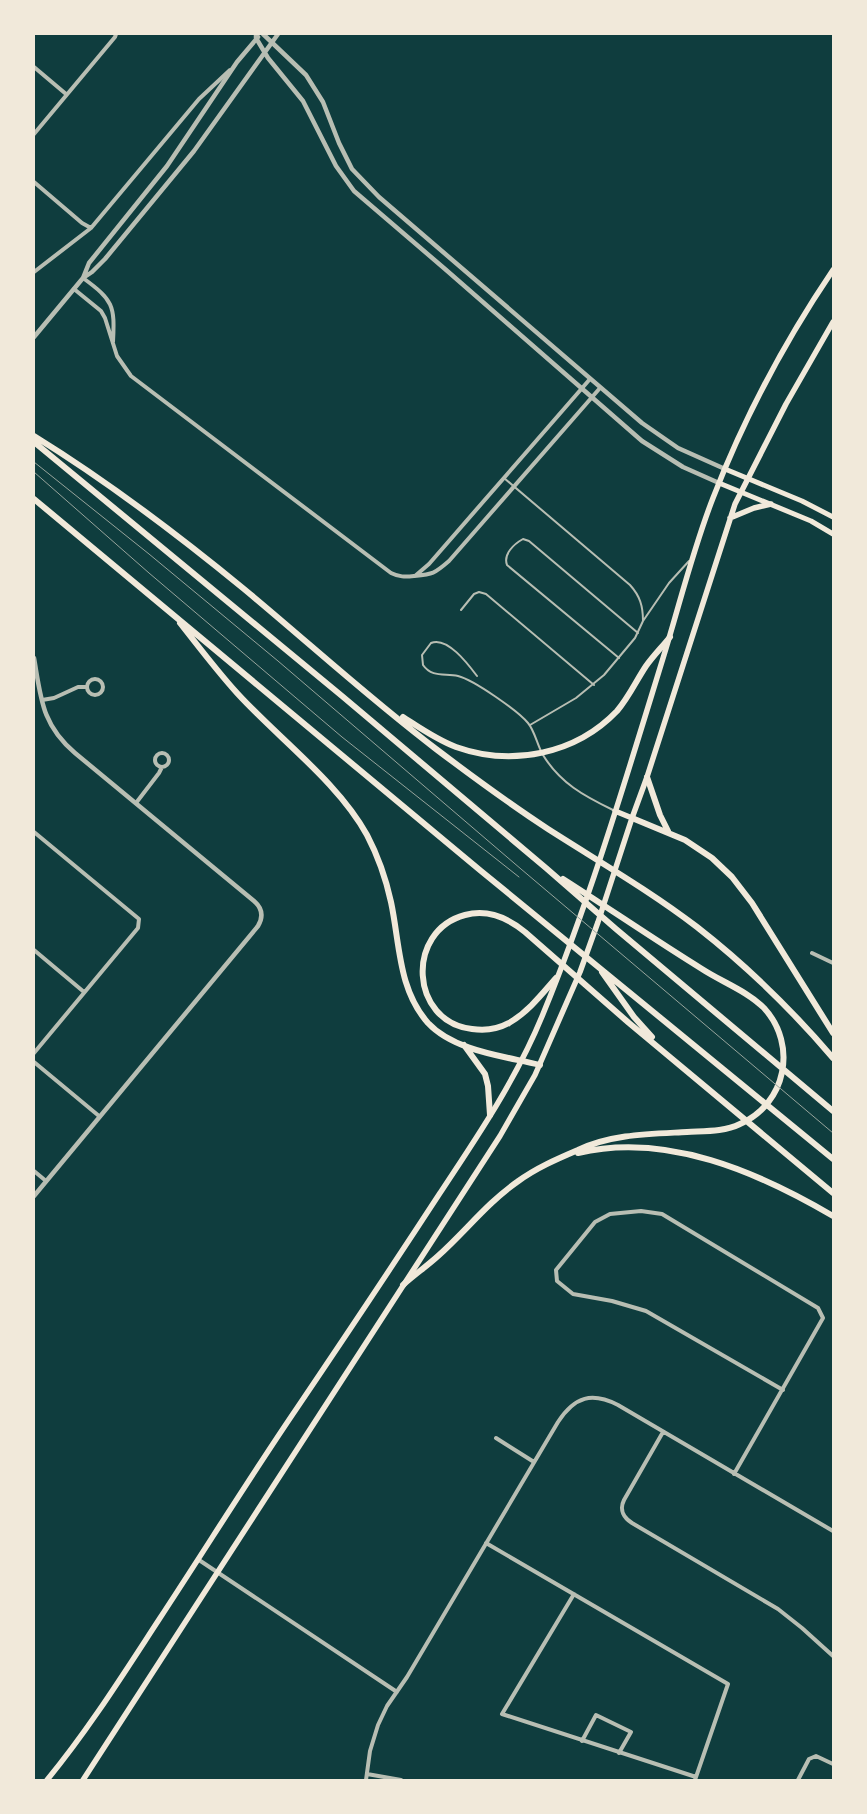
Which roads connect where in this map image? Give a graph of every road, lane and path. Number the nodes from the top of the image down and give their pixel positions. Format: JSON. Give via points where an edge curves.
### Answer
{"nodes":[{"id":1,"x":116,"y":34,"type":"edge"},
{"id":2,"x":261,"y":34,"type":"edge"},
{"id":3,"x":278,"y":34,"type":"edge"},
{"id":4,"x":256,"y":36,"type":"edge"},
{"id":5,"x":272,"y":42,"type":"junction"},
{"id":6,"x":264,"y":52,"type":"junction"},
{"id":7,"x":237,"y":62,"type":"junction"},
{"id":8,"x":34,"y":67,"type":"edge"},
{"id":9,"x":66,"y":94,"type":"junction"},
{"id":10,"x":34,"y":134,"type":"edge"},
{"id":11,"x":34,"y":182,"type":"edge"},
{"id":12,"x":91,"y":228,"type":"junction"},
{"id":13,"x":833,"y":270,"type":"edge"},
{"id":14,"x":34,"y":272,"type":"edge"},
{"id":15,"x":83,"y":278,"type":"junction"},
{"id":16,"x":74,"y":289,"type":"junction"},
{"id":17,"x":833,"y":322,"type":"edge"},
{"id":18,"x":34,"y":337,"type":"edge"},
{"id":19,"x":113,"y":347,"type":"junction"},
{"id":20,"x":590,"y":379,"type":"junction"},
{"id":21,"x":582,"y":388,"type":"junction"},
{"id":22,"x":600,"y":388,"type":"junction"},
{"id":23,"x":592,"y":397,"type":"junction"},
{"id":24,"x":34,"y":436,"type":"edge"},
{"id":25,"x":34,"y":442,"type":"edge"},
{"id":26,"x":725,"y":469,"type":"junction"},
{"id":27,"x":503,"y":478,"type":"junction"},
{"id":28,"x":748,"y":478,"type":"junction"},
{"id":29,"x":719,"y":482,"type":"junction"},
{"id":30,"x":513,"y":486,"type":"junction"},
{"id":31,"x":741,"y":492,"type":"junction"},
{"id":32,"x":34,"y":499,"type":"edge"},
{"id":33,"x":771,"y":504,"type":"junction"},
{"id":34,"x":833,"y":517,"type":"edge"},
{"id":35,"x":730,"y":518,"type":"junction"},
{"id":36,"x":833,"y":534,"type":"edge"},
{"id":37,"x":692,"y":558,"type":"junction"},
{"id":38,"x":415,"y":576,"type":"junction"},
{"id":39,"x":169,"y":610,"type":"junction"},
{"id":40,"x":461,"y":610,"type":"dead end"},
{"id":41,"x":644,"y":621,"type":"junction"},
{"id":42,"x":638,"y":633,"type":"junction"},
{"id":43,"x":670,"y":637,"type":"junction"},
{"id":44,"x":34,"y":658,"type":"edge"},
{"id":45,"x":619,"y":658,"type":"junction"},
{"id":46,"x":477,"y":676,"type":"dead end"},
{"id":47,"x":594,"y":685,"type":"junction"},
{"id":48,"x":87,"y":687,"type":"junction"},
{"id":49,"x":42,"y":700,"type":"junction"},
{"id":50,"x":376,"y":700,"type":"junction"},
{"id":51,"x":530,"y":725,"type":"junction"},
{"id":52,"x":162,"y":767,"type":"dead end"},
{"id":53,"x":647,"y":777,"type":"junction"},
{"id":54,"x":136,"y":803,"type":"junction"},
{"id":55,"x":615,"y":811,"type":"junction"},
{"id":56,"x":632,"y":818,"type":"junction"},
{"id":57,"x":668,"y":831,"type":"junction"},
{"id":58,"x":34,"y":832,"type":"edge"},
{"id":59,"x":573,"y":888,"type":"junction"},
{"id":60,"x":34,"y":950,"type":"edge"},
{"id":61,"x":812,"y":953,"type":"dead end"},
{"id":62,"x":833,"y":963,"type":"edge"},
{"id":63,"x":596,"y":964,"type":"junction"},
{"id":64,"x":556,"y":978,"type":"junction"},
{"id":65,"x":84,"y":992,"type":"junction"},
{"id":66,"x":833,"y":1033,"type":"edge"},
{"id":67,"x":464,"y":1045,"type":"junction"},
{"id":68,"x":664,"y":1051,"type":"junction"},
{"id":69,"x":34,"y":1053,"type":"edge"},
{"id":70,"x":833,"y":1058,"type":"edge"},
{"id":71,"x":522,"y":1060,"type":"junction"},
{"id":72,"x":34,"y":1062,"type":"edge"},
{"id":73,"x":540,"y":1064,"type":"junction"},
{"id":74,"x":833,"y":1111,"type":"edge"},
{"id":75,"x":490,"y":1115,"type":"junction"},
{"id":76,"x":99,"y":1116,"type":"junction"},
{"id":77,"x":560,"y":1158,"type":"junction"},
{"id":78,"x":833,"y":1159,"type":"edge"},
{"id":79,"x":34,"y":1171,"type":"edge"},
{"id":80,"x":46,"y":1181,"type":"junction"},
{"id":81,"x":833,"y":1193,"type":"edge"},
{"id":82,"x":34,"y":1196,"type":"edge"},
{"id":83,"x":833,"y":1216,"type":"edge"},
{"id":84,"x":402,"y":1285,"type":"junction"},
{"id":85,"x":783,"y":1390,"type":"junction"},
{"id":86,"x":663,"y":1432,"type":"junction"},
{"id":87,"x":496,"y":1438,"type":"dead end"},
{"id":88,"x":534,"y":1462,"type":"junction"},
{"id":89,"x":734,"y":1474,"type":"junction"},
{"id":90,"x":833,"y":1531,"type":"edge"},
{"id":91,"x":486,"y":1543,"type":"junction"},
{"id":92,"x":199,"y":1560,"type":"junction"},
{"id":93,"x":217,"y":1572,"type":"junction"},
{"id":94,"x":574,"y":1594,"type":"junction"},
{"id":95,"x":833,"y":1656,"type":"edge"},
{"id":96,"x":397,"y":1692,"type":"junction"},
{"id":97,"x":582,"y":1741,"type":"junction"},
{"id":98,"x":619,"y":1753,"type":"junction"},
{"id":99,"x":833,"y":1764,"type":"edge"},
{"id":100,"x":367,"y":1774,"type":"junction"},
{"id":101,"x":696,"y":1779,"type":"edge"},
{"id":102,"x":47,"y":1780,"type":"edge"},
{"id":103,"x":83,"y":1780,"type":"edge"},
{"id":104,"x":366,"y":1780,"type":"edge"},
{"id":105,"x":401,"y":1780,"type":"edge"},
{"id":106,"x":798,"y":1780,"type":"edge"}],
"edges":[{"from":1,"to":9,"type":"street"},
{"from":2,"to":4,"type":"street"},
{"from":2,"to":5,"type":"street"},
{"from":3,"to":5,"type":"street"},
{"from":4,"to":6,"type":"street"},
{"from":4,"to":7,"type":"street"},
{"from":5,"to":6,"type":"street"},
{"from":5,"to":20,"type":"street","via":[[301,70],[318,93],[346,159],[358,177]]},
{"from":6,"to":15,"type":"street","via":[[194,151],[105,258]]},
{"from":6,"to":21,"type":"street","via":[[303,101],[336,166],[354,191]]},
{"from":7,"to":12,"type":"street","via":[[199,99]]},
{"from":7,"to":15,"type":"street","via":[[167,166],[89,263]]},
{"from":8,"to":9,"type":"street"},
{"from":9,"to":10,"type":"street"},
{"from":11,"to":12,"type":"street"},
{"from":12,"to":14,"type":"street"},
{"from":13,"to":26,"type":"main road","via":[[771,372]]},
{"from":15,"to":16,"type":"street"},
{"from":15,"to":19,"type":"street","via":[[111,305],[115,321]]},
{"from":16,"to":18,"type":"street"},
{"from":16,"to":19,"type":"street","via":[[101,311]]},
{"from":17,"to":28,"type":"main road"},
{"from":19,"to":38,"type":"street","via":[[131,376],[391,573]]},
{"from":20,"to":21,"type":"street"},
{"from":20,"to":22,"type":"street"},
{"from":21,"to":23,"type":"street"},
{"from":21,"to":27,"type":"street"},
{"from":22,"to":23,"type":"street"},
{"from":22,"to":26,"type":"street","via":[[655,433],[686,452]]},
{"from":23,"to":29,"type":"street","via":[[652,448],[682,467]]},
{"from":23,"to":30,"type":"street"},
{"from":24,"to":50,"type":"highway","via":[[79,464],[176,535]]},
{"from":25,"to":59,"type":"highway"},
{"from":26,"to":28,"type":"main road"},
{"from":26,"to":29,"type":"main road"},
{"from":27,"to":30,"type":"lane"},
{"from":27,"to":38,"type":"street"},
{"from":28,"to":31,"type":"main road"},
{"from":28,"to":34,"type":"main road"},
{"from":29,"to":31,"type":"main road"},
{"from":29,"to":37,"type":"main road"},
{"from":30,"to":38,"type":"street","via":[[449,561],[432,574]]},
{"from":30,"to":41,"type":"lane","via":[[630,585],[641,602]]},
{"from":31,"to":33,"type":"main road"},
{"from":31,"to":35,"type":"main road"},
{"from":32,"to":39,"type":"highway"},
{"from":33,"to":35,"type":"main road"},
{"from":33,"to":36,"type":"main road"},
{"from":35,"to":53,"type":"main road"},
{"from":37,"to":41,"type":"lane","via":[[669,584]]},
{"from":37,"to":43,"type":"main road"},
{"from":39,"to":63,"type":"highway"},
{"from":39,"to":67,"type":"highway","via":[[237,693],[352,811],[384,875],[402,971],[410,994],[433,1028]]},
{"from":40,"to":47,"type":"lane","via":[[474,594],[486,594]]},
{"from":41,"to":42,"type":"lane"},
{"from":42,"to":45,"type":"lane"},
{"from":42,"to":45,"type":"lane","via":[[529,541],[517,542],[505,560],[507,565]]},
{"from":43,"to":50,"type":"highway","via":[[645,667],[618,710],[582,737],[555,749],[530,755],[493,756],[456,746]]},
{"from":43,"to":55,"type":"main road"},
{"from":44,"to":49,"type":"street"},
{"from":45,"to":47,"type":"lane"},
{"from":46,"to":51,"type":"lane","via":[[467,663],[441,642],[431,643],[422,655],[423,666],[430,673],[459,676],[490,694]]},
{"from":47,"to":51,"type":"lane"},
{"from":48,"to":48,"type":"street","via":[[94,694],[102,687],[95,679]]},
{"from":48,"to":49,"type":"street"},
{"from":49,"to":54,"type":"street","via":[[49,723],[63,742]]},
{"from":50,"to":70,"type":"highway","via":[[479,781],[679,914],[729,953],[784,1004]]},
{"from":51,"to":55,"type":"lane","via":[[544,757],[562,780],[580,794]]},
{"from":52,"to":54,"type":"street"},
{"from":53,"to":56,"type":"main road"},
{"from":53,"to":57,"type":"highway"},
{"from":54,"to":76,"type":"street","via":[[257,904],[262,917],[258,926]]},
{"from":55,"to":56,"type":"main road"},
{"from":55,"to":64,"type":"main road"},
{"from":56,"to":57,"type":"highway"},
{"from":56,"to":73,"type":"main road","via":[[591,944]]},
{"from":57,"to":66,"type":"highway","via":[[712,858],[739,886]]},
{"from":58,"to":65,"type":"street","via":[[139,919],[138,928]]},
{"from":59,"to":74,"type":"highway","via":[[611,925]]},
{"from":59,"to":77,"type":"highway","via":[[750,997],[774,1022],[783,1061],[781,1080],[774,1096],[762,1110],[733,1127],[618,1137],[594,1143]]},
{"from":60,"to":65,"type":"street"},
{"from":61,"to":62,"type":"street"},
{"from":63,"to":68,"type":"highway","via":[[634,1017]]},
{"from":63,"to":78,"type":"highway"},
{"from":64,"to":68,"type":"highway","via":[[521,1015],[504,1025],[487,1030],[469,1029],[449,1021],[434,1007],[425,991],[422,967],[429,944],[455,918],[485,913],[504,918],[519,927]]},
{"from":64,"to":71,"type":"main road"},
{"from":65,"to":69,"type":"street"},
{"from":67,"to":71,"type":"highway"},
{"from":67,"to":75,"type":"highway","via":[[485,1074]]},
{"from":68,"to":81,"type":"highway"},
{"from":71,"to":73,"type":"highway"},
{"from":71,"to":75,"type":"main road"},
{"from":72,"to":76,"type":"street"},
{"from":73,"to":84,"type":"main road","via":[[507,1125]]},
{"from":75,"to":92,"type":"main road"},
{"from":76,"to":80,"type":"street"},
{"from":77,"to":83,"type":"highway","via":[[615,1147],[674,1150],[758,1178]]},
{"from":77,"to":84,"type":"highway","via":[[508,1188],[439,1255]]},
{"from":79,"to":80,"type":"street"},
{"from":80,"to":82,"type":"street"},
{"from":84,"to":93,"type":"main road"},
{"from":85,"to":85,"type":"street","via":[[823,1318],[818,1308],[662,1214],[641,1211],[610,1214],[595,1222],[556,1270],[556,1281],[573,1294],[646,1311]]},
{"from":85,"to":89,"type":"street"},
{"from":86,"to":88,"type":"street","via":[[609,1400],[586,1398],[566,1410]]},
{"from":86,"to":89,"type":"street"},
{"from":86,"to":95,"type":"street","via":[[624,1500],[624,1517],[778,1609]]},
{"from":87,"to":88,"type":"street"},
{"from":88,"to":91,"type":"street"},
{"from":89,"to":90,"type":"street"},
{"from":91,"to":94,"type":"street"},
{"from":91,"to":96,"type":"street"},
{"from":92,"to":93,"type":"street"},
{"from":92,"to":102,"type":"main road","via":[[100,1710]]},
{"from":93,"to":96,"type":"street"},
{"from":93,"to":103,"type":"main road"},
{"from":94,"to":97,"type":"street","via":[[502,1714]]},
{"from":94,"to":101,"type":"street","via":[[728,1684]]},
{"from":96,"to":100,"type":"street","via":[[375,1732]]},
{"from":97,"to":98,"type":"street"},
{"from":97,"to":98,"type":"street","via":[[596,1715],[630,1732]]},
{"from":98,"to":101,"type":"street"},
{"from":99,"to":106,"type":"street","via":[[816,1756],[809,1759]]},
{"from":100,"to":104,"type":"street"},
{"from":100,"to":105,"type":"street"}]}
